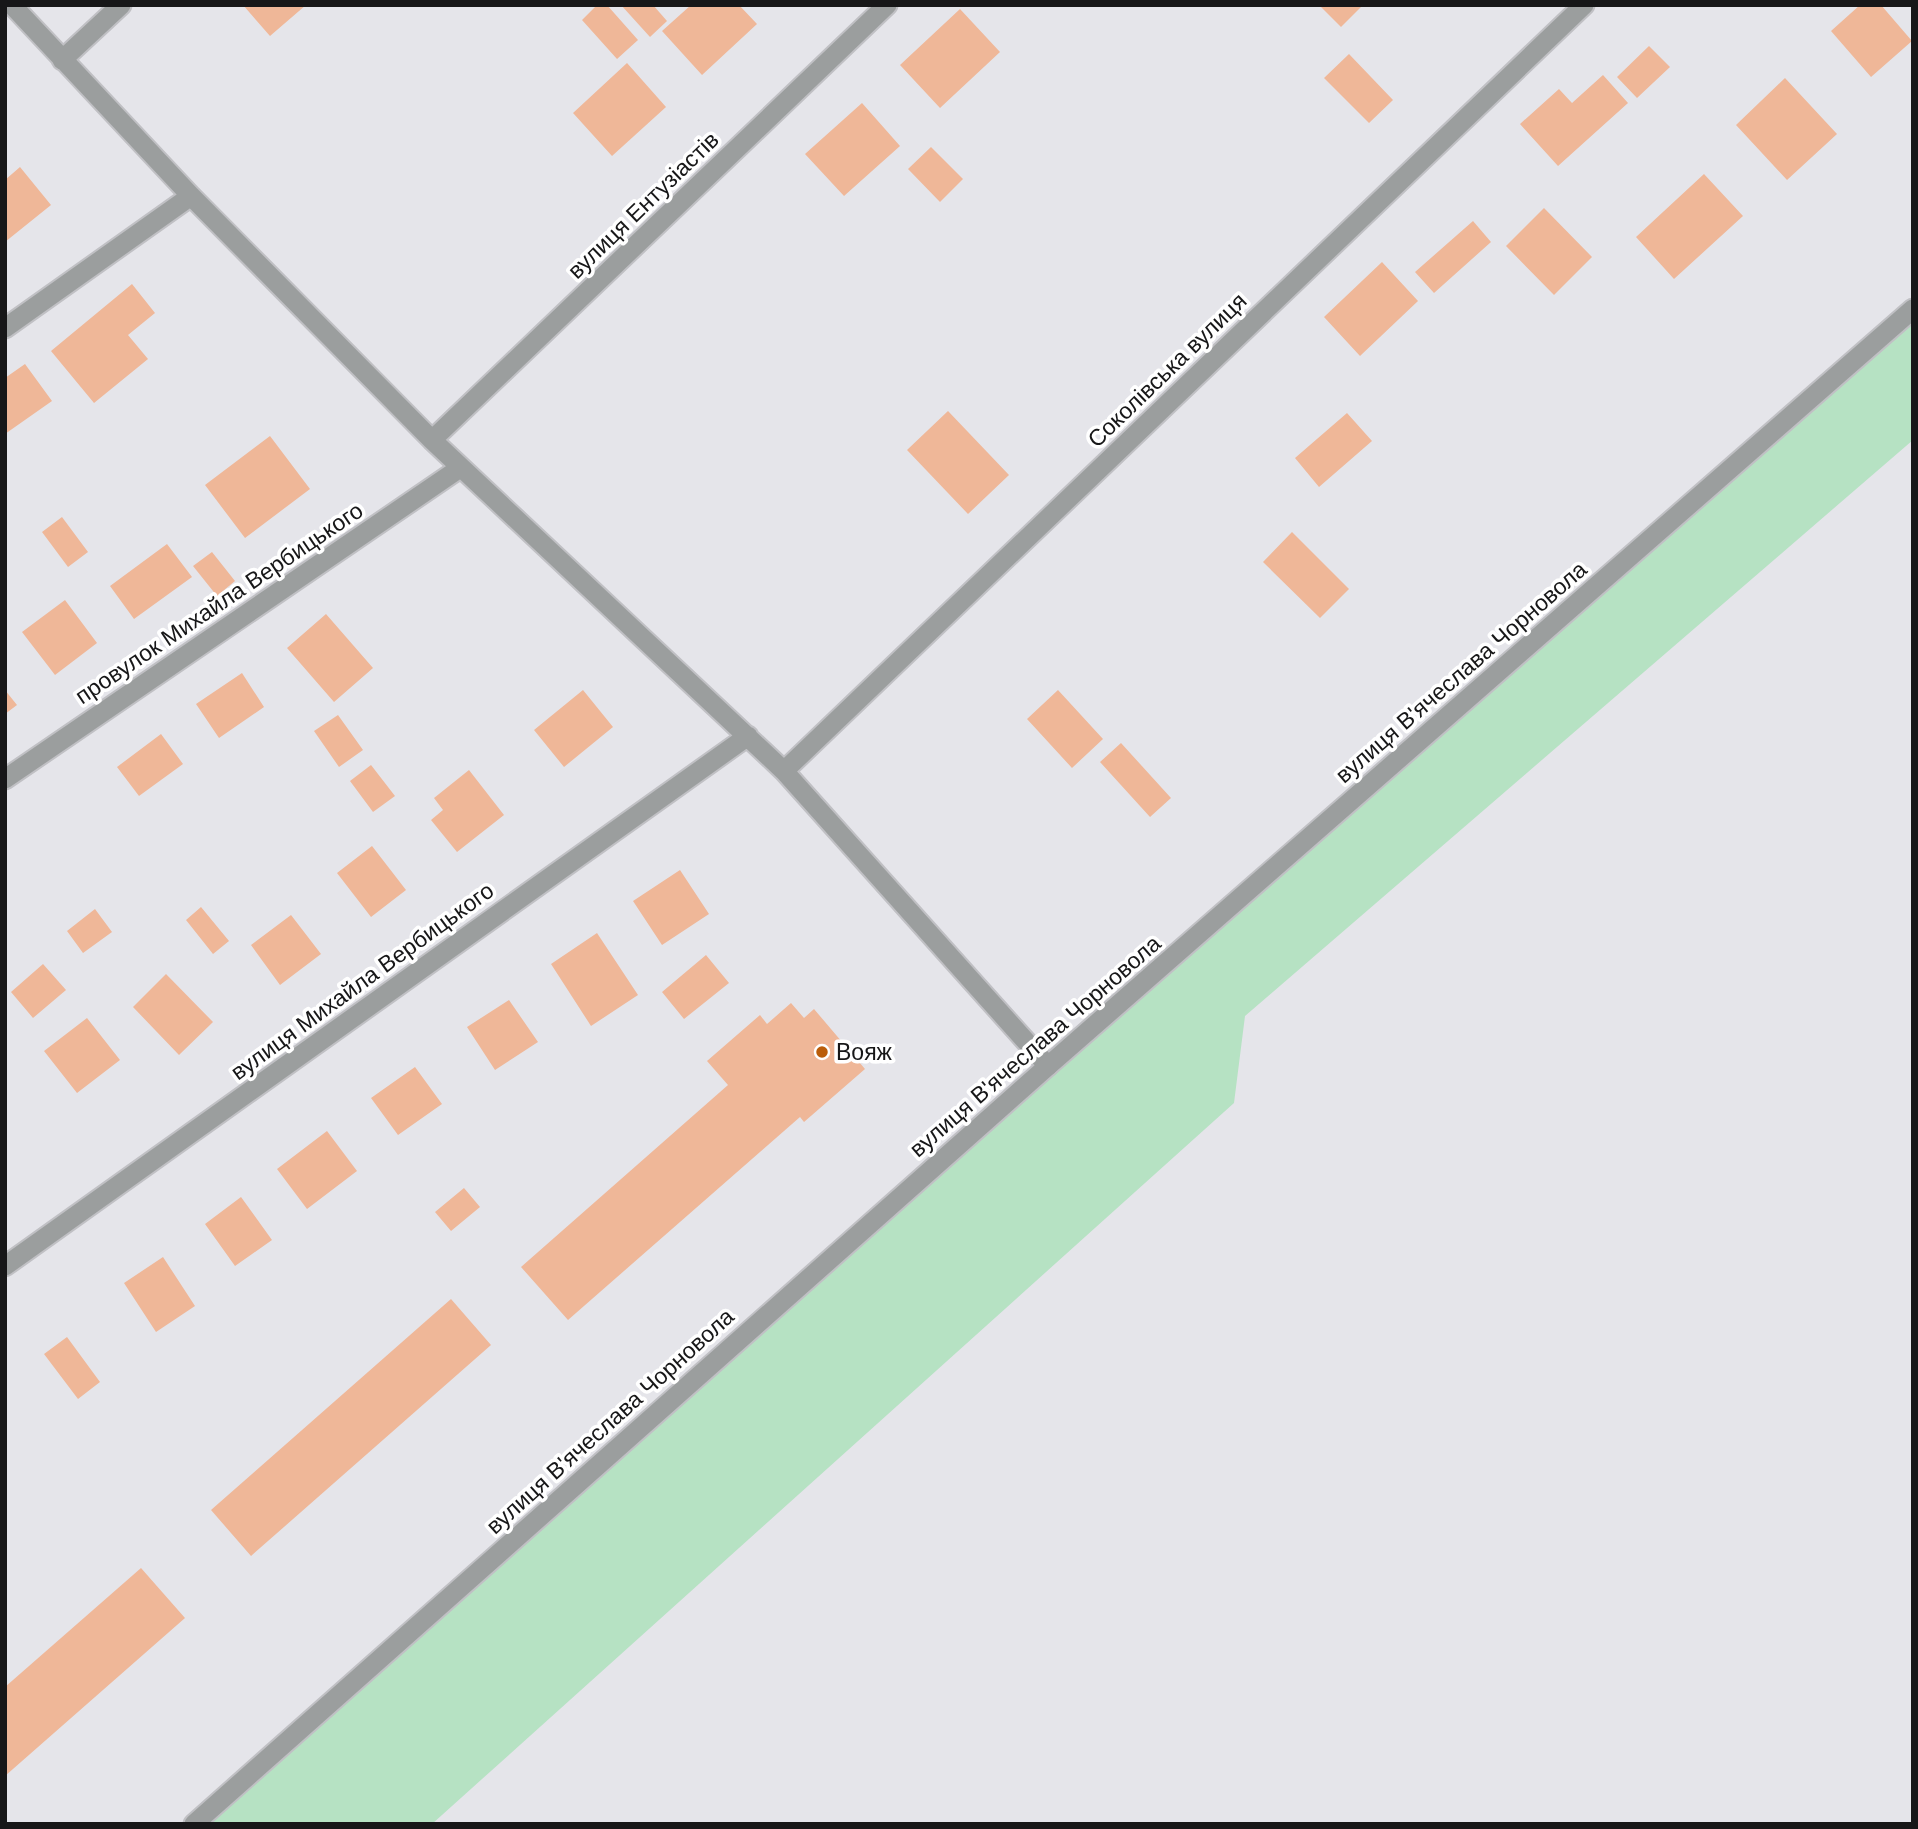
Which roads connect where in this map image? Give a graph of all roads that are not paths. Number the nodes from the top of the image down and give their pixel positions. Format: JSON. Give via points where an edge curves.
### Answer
{"nodes":[{"id":1,"x":12,"y":5,"type":"edge"},
{"id":2,"x":121,"y":5,"type":"edge"},
{"id":3,"x":887,"y":5,"type":"edge"},
{"id":4,"x":1584,"y":5,"type":"edge"},
{"id":5,"x":62,"y":60,"type":"junction"},
{"id":6,"x":191,"y":196,"type":"junction"},
{"id":7,"x":1913,"y":309,"type":"edge"},
{"id":8,"x":5,"y":328,"type":"edge"},
{"id":9,"x":432,"y":440,"type":"junction"},
{"id":10,"x":460,"y":468,"type":"junction"},
{"id":11,"x":748,"y":736,"type":"junction"},
{"id":12,"x":783,"y":771,"type":"junction"},
{"id":13,"x":5,"y":779,"type":"edge"},
{"id":14,"x":1048,"y":1066,"type":"junction"},
{"id":15,"x":5,"y":1266,"type":"edge"},
{"id":16,"x":194,"y":1824,"type":"edge"}],
"edges":[{"from":1,"to":5,"type":"street"},
{"from":2,"to":5,"type":"street"},
{"from":3,"to":9,"type":"street","name":"вулиця Ентузіастів"},
{"from":4,"to":12,"type":"street","name":"Соколівська вулиця"},
{"from":5,"to":6,"type":"street"},
{"from":6,"to":8,"type":"street"},
{"from":6,"to":9,"type":"street"},
{"from":7,"to":14,"type":"street","name":"вулиця В'ячеслава Чорновола"},
{"from":9,"to":10,"type":"street"},
{"from":10,"to":11,"type":"street"},
{"from":10,"to":13,"type":"street","name":"провулок Михайла Вербицького"},
{"from":11,"to":12,"type":"street"},
{"from":11,"to":15,"type":"street","name":"вулиця Михайла Вербицького"},
{"from":12,"to":14,"type":"street"},
{"from":14,"to":16,"type":"street","name":"вулиця В'ячеслава Чорновола"}]}
